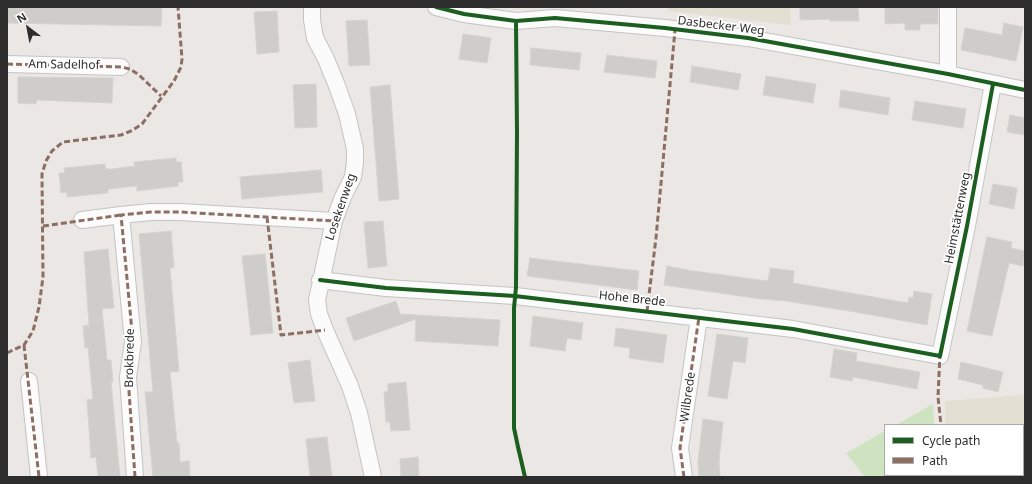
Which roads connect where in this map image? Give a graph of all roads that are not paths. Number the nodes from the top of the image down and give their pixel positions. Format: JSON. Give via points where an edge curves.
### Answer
{"nodes":[{"id":1,"x":312,"y":7,"type":"edge"},
{"id":2,"x":436,"y":7,"type":"edge"},
{"id":3,"x":948,"y":7,"type":"edge"},
{"id":4,"x":554,"y":13,"type":"edge"},
{"id":5,"x":7,"y":64,"type":"edge"},
{"id":6,"x":121,"y":66,"type":"dead end"},
{"id":7,"x":948,"y":74,"type":"junction"},
{"id":8,"x":992,"y":84,"type":"junction"},
{"id":9,"x":1025,"y":90,"type":"edge"},
{"id":10,"x":121,"y":216,"type":"junction"},
{"id":11,"x":82,"y":220,"type":"dead end"},
{"id":12,"x":334,"y":221,"type":"junction"},
{"id":13,"x":320,"y":280,"type":"junction"},
{"id":14,"x":699,"y":317,"type":"junction"},
{"id":15,"x":940,"y":356,"type":"joint"},
{"id":16,"x":29,"y":381,"type":"dead end"},
{"id":17,"x":39,"y":477,"type":"edge"},
{"id":18,"x":135,"y":477,"type":"edge"},
{"id":19,"x":373,"y":477,"type":"edge"},
{"id":20,"x":684,"y":477,"type":"edge"}],
"edges":[{"from":1,"to":12,"type":"street","name":"Losekenweg","via":[[315,38],[337,86],[355,149],[353,177]]},
{"from":2,"to":4,"type":"street","name":"Dasbecker Weg","via":[[464,14],[516,21]]},
{"from":3,"to":7,"type":"street"},
{"from":4,"to":7,"type":"street","name":"Dasbecker Weg","via":[[748,38]]},
{"from":5,"to":6,"type":"street","name":"Am Sadelhof"},
{"from":7,"to":8,"type":"street","name":"Dasbecker Weg"},
{"from":8,"to":9,"type":"street","name":"Dasbecker Weg"},
{"from":8,"to":15,"type":"street","name":"Heimstättenweg","via":[[967,226]]},
{"from":10,"to":11,"type":"street"},
{"from":10,"to":12,"type":"street","via":[[180,212]]},
{"from":10,"to":18,"type":"street","name":"Brokbrede","via":[[133,342],[128,377]]},
{"from":12,"to":13,"type":"street","name":"Losekenweg"},
{"from":13,"to":14,"type":"street","name":"Hohe Brede","via":[[386,288],[515,296]]},
{"from":13,"to":19,"type":"street","name":"Losekenweg","via":[[317,300],[319,314],[359,413]]},
{"from":14,"to":15,"type":"street","name":"Hohe Brede","via":[[793,329]]},
{"from":14,"to":20,"type":"street","name":"Wilbrede","via":[[680,448]]},
{"from":16,"to":17,"type":"street"}]}
